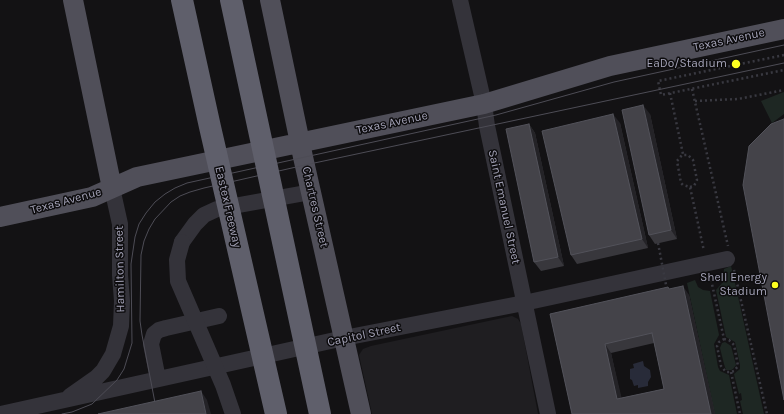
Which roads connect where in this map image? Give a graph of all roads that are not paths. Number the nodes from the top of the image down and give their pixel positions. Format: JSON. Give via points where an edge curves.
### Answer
{"nodes":[{"id":1,"x":73,"y":0,"type":"edge"},
{"id":2,"x":182,"y":0,"type":"edge"},
{"id":3,"x":231,"y":0,"type":"edge"},
{"id":4,"x":270,"y":0,"type":"edge"},
{"id":5,"x":460,"y":0,"type":"edge"},
{"id":6,"x":784,"y":29,"type":"edge"},
{"id":7,"x":484,"y":104,"type":"junction"},
{"id":8,"x":300,"y":142,"type":"junction"},
{"id":9,"x":112,"y":188,"type":"junction"},
{"id":10,"x":311,"y":192,"type":"junction"},
{"id":11,"x":0,"y":217,"type":"edge"},
{"id":12,"x":729,"y":258,"type":"road end"},
{"id":13,"x":524,"y":303,"type":"junction"},
{"id":14,"x":219,"y":316,"type":"dead end"},
{"id":15,"x":344,"y":338,"type":"junction"},
{"id":16,"x":158,"y":379,"type":"junction"},
{"id":17,"x":64,"y":400,"type":"junction"},
{"id":18,"x":1,"y":414,"type":"edge"},
{"id":19,"x":233,"y":414,"type":"edge"},
{"id":20,"x":276,"y":414,"type":"edge"},
{"id":21,"x":320,"y":414,"type":"edge"},
{"id":22,"x":361,"y":414,"type":"edge"},
{"id":23,"x":548,"y":414,"type":"edge"}],
"edges":[{"from":1,"to":9,"type":"main road","name":"Hamilton Street"},
{"from":2,"to":20,"type":"highway","name":"Eastex Freeway","bridge":true},
{"from":3,"to":21,"type":"highway","bridge":true},
{"from":4,"to":8,"type":"main road","name":"Chartres Street"},
{"from":5,"to":7,"type":"street","name":"Saint Emanuel Street"},
{"from":6,"to":7,"type":"main road","name":"Texas Avenue","via":[[610,66]]},
{"from":7,"to":8,"type":"main road","name":"Texas Avenue"},
{"from":7,"to":13,"type":"street","name":"Saint Emanuel Street"},
{"from":8,"to":9,"type":"main road","name":"Texas Avenue","via":[[137,177]]},
{"from":8,"to":10,"type":"main road","name":"Chartres Street"},
{"from":9,"to":11,"type":"main road","name":"Texas Avenue","via":[[92,197]]},
{"from":9,"to":17,"type":"street","name":"Hamilton Street","via":[[120,224],[121,326],[113,354],[103,371]]},
{"from":10,"to":15,"type":"main road","name":"Chartres Street"},
{"from":10,"to":19,"type":"street","bridge":true,"via":[[217,209],[195,224],[182,242],[177,260],[181,290]]},
{"from":12,"to":13,"type":"street","name":"Capitol Street"},
{"from":13,"to":15,"type":"street","name":"Capitol Street"},
{"from":13,"to":23,"type":"street","name":"Saint Emanuel Street"},
{"from":14,"to":16,"type":"street","via":[[166,328],[154,334],[151,344]]},
{"from":15,"to":16,"type":"street","name":"Capitol Street"},
{"from":15,"to":22,"type":"main road","name":"Chartres Street"},
{"from":16,"to":17,"type":"street","name":"Capitol Street"},
{"from":17,"to":18,"type":"street","name":"Capitol Street"}]}
